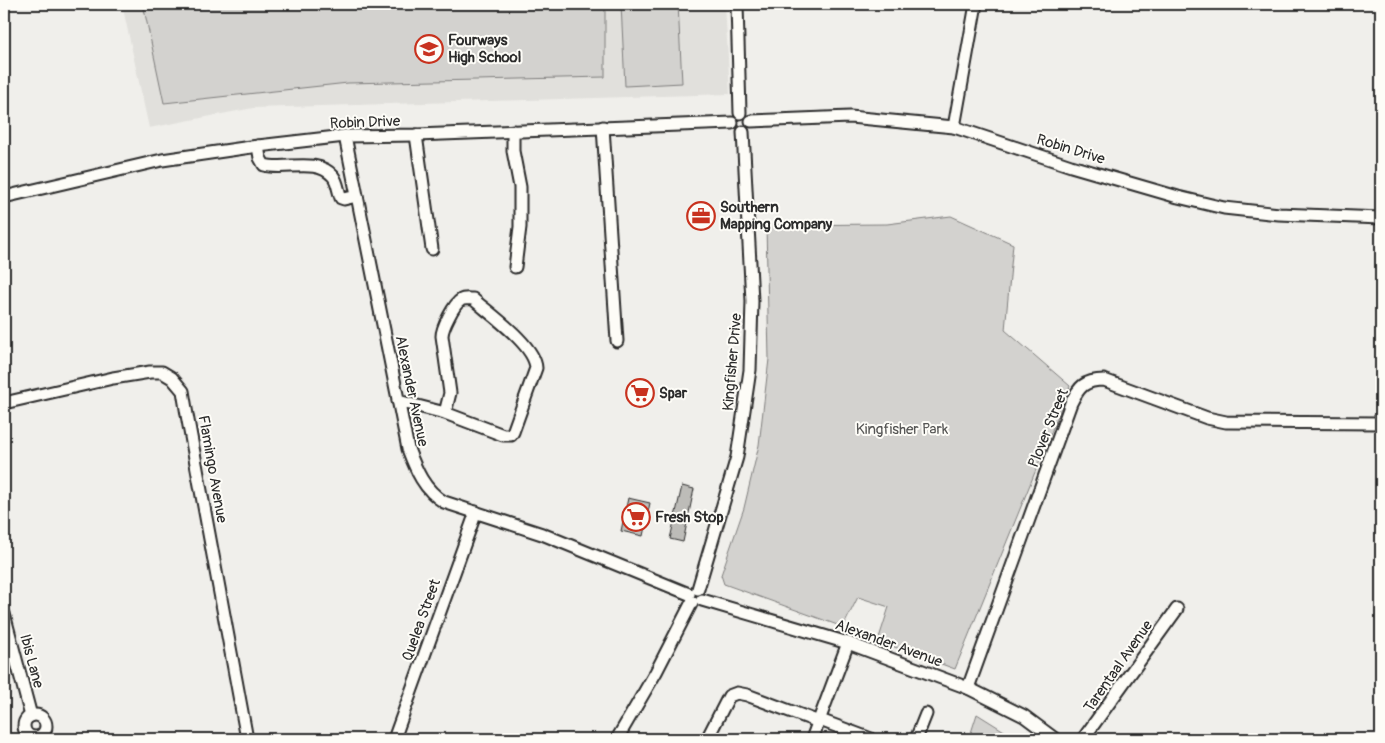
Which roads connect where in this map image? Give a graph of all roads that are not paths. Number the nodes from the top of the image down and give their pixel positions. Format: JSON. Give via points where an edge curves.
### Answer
{"nodes":[{"id":1,"x":737,"y":4,"type":"edge"},
{"id":2,"x":976,"y":4,"type":"edge"},
{"id":3,"x":740,"y":113,"type":"junction"},
{"id":4,"x":751,"y":121,"type":"junction"},
{"id":5,"x":732,"y":122,"type":"junction"},
{"id":6,"x":603,"y":127,"type":"junction"},
{"id":7,"x":954,"y":127,"type":"junction"},
{"id":8,"x":513,"y":131,"type":"junction"},
{"id":9,"x":743,"y":132,"type":"junction"},
{"id":10,"x":416,"y":135,"type":"junction"},
{"id":11,"x":344,"y":136,"type":"junction"},
{"id":12,"x":258,"y":146,"type":"junction"},
{"id":13,"x":357,"y":196,"type":"junction"},
{"id":14,"x":4,"y":197,"type":"edge"},
{"id":15,"x":1381,"y":218,"type":"edge"},
{"id":16,"x":432,"y":249,"type":"dead end"},
{"id":17,"x":515,"y":267,"type":"dead end"},
{"id":18,"x":617,"y":341,"type":"dead end"},
{"id":19,"x":398,"y":401,"type":"junction"},
{"id":20,"x":4,"y":403,"type":"edge"},
{"id":21,"x":445,"y":413,"type":"junction"},
{"id":22,"x":1381,"y":423,"type":"edge"},
{"id":23,"x":476,"y":512,"type":"junction"},
{"id":24,"x":695,"y":596,"type":"junction"},
{"id":25,"x":1177,"y":609,"type":"dead end"},
{"id":26,"x":4,"y":614,"type":"edge"},
{"id":27,"x":848,"y":643,"type":"junction"},
{"id":28,"x":968,"y":688,"type":"junction"},
{"id":29,"x":926,"y":714,"type":"dead end"},
{"id":30,"x":31,"y":716,"type":"dead end"},
{"id":31,"x":819,"y":721,"type":"junction"},
{"id":32,"x":247,"y":739,"type":"edge"},
{"id":33,"x":394,"y":739,"type":"edge"},
{"id":34,"x":617,"y":739,"type":"edge"},
{"id":35,"x":707,"y":739,"type":"edge"},
{"id":36,"x":812,"y":739,"type":"edge"},
{"id":37,"x":871,"y":739,"type":"edge"},
{"id":38,"x":916,"y":739,"type":"edge"},
{"id":39,"x":1055,"y":739,"type":"edge"},
{"id":40,"x":1083,"y":739,"type":"edge"}],
"edges":[{"from":1,"to":3,"type":"street"},
{"from":2,"to":7,"type":"street"},
{"from":3,"to":4,"type":"street","via":[[748,114]]},
{"from":3,"to":5,"type":"street"},
{"from":4,"to":7,"type":"street","name":"Robin Drive","via":[[850,117]]},
{"from":4,"to":9,"type":"street","via":[[749,129]]},
{"from":5,"to":6,"type":"street","name":"Robin Drive"},
{"from":5,"to":9,"type":"street"},
{"from":6,"to":8,"type":"street","name":"Robin Drive"},
{"from":6,"to":18,"type":"street"},
{"from":7,"to":15,"type":"street","name":"Robin Drive","via":[[1098,174],[1224,208]]},
{"from":8,"to":10,"type":"street","name":"Robin Drive"},
{"from":8,"to":17,"type":"street","via":[[520,187]]},
{"from":9,"to":24,"type":"street","name":"Kingfisher Drive","via":[[752,301],[750,370],[737,457]]},
{"from":10,"to":11,"type":"street","name":"Robin Drive"},
{"from":10,"to":16,"type":"street"},
{"from":11,"to":12,"type":"street","name":"Robin Drive"},
{"from":11,"to":13,"type":"street","name":"Alexander Avenue"},
{"from":12,"to":13,"type":"street","via":[[264,165],[321,169],[332,174],[340,198]]},
{"from":12,"to":14,"type":"street","name":"Robin Drive","via":[[162,160]]},
{"from":13,"to":19,"type":"street","name":"Alexander Avenue"},
{"from":19,"to":21,"type":"street"},
{"from":19,"to":23,"type":"street","name":"Alexander Avenue","via":[[408,449],[425,485],[444,502]]},
{"from":20,"to":32,"type":"street","name":"Flamingo Avenue","via":[[150,372],[162,372],[178,383],[188,415]]},
{"from":21,"to":21,"type":"street","via":[[450,392],[443,328],[458,302],[473,299],[522,341],[536,368],[511,435]]},
{"from":22,"to":28,"type":"street","name":"Plover Street","via":[[1226,422],[1206,418],[1104,380],[1088,381],[1077,391],[1071,403]]},
{"from":23,"to":24,"type":"street","name":"Alexander Avenue","via":[[542,534]]},
{"from":23,"to":33,"type":"street","name":"Quelea Street"},
{"from":24,"to":27,"type":"street","name":"Alexander Avenue"},
{"from":24,"to":34,"type":"street","name":"Kingfisher Drive"},
{"from":25,"to":40,"type":"street","name":"Tarentaal Avenue"},
{"from":26,"to":30,"type":"street","name":"Ibis Lane"},
{"from":27,"to":28,"type":"street","name":"Alexander Avenue"},
{"from":27,"to":31,"type":"street"},
{"from":28,"to":39,"type":"street","name":"Alexander Avenue","via":[[1024,716]]},
{"from":29,"to":38,"type":"street"},
{"from":31,"to":35,"type":"street","via":[[737,693],[729,696]]},
{"from":31,"to":36,"type":"street"},
{"from":31,"to":37,"type":"street"}]}
